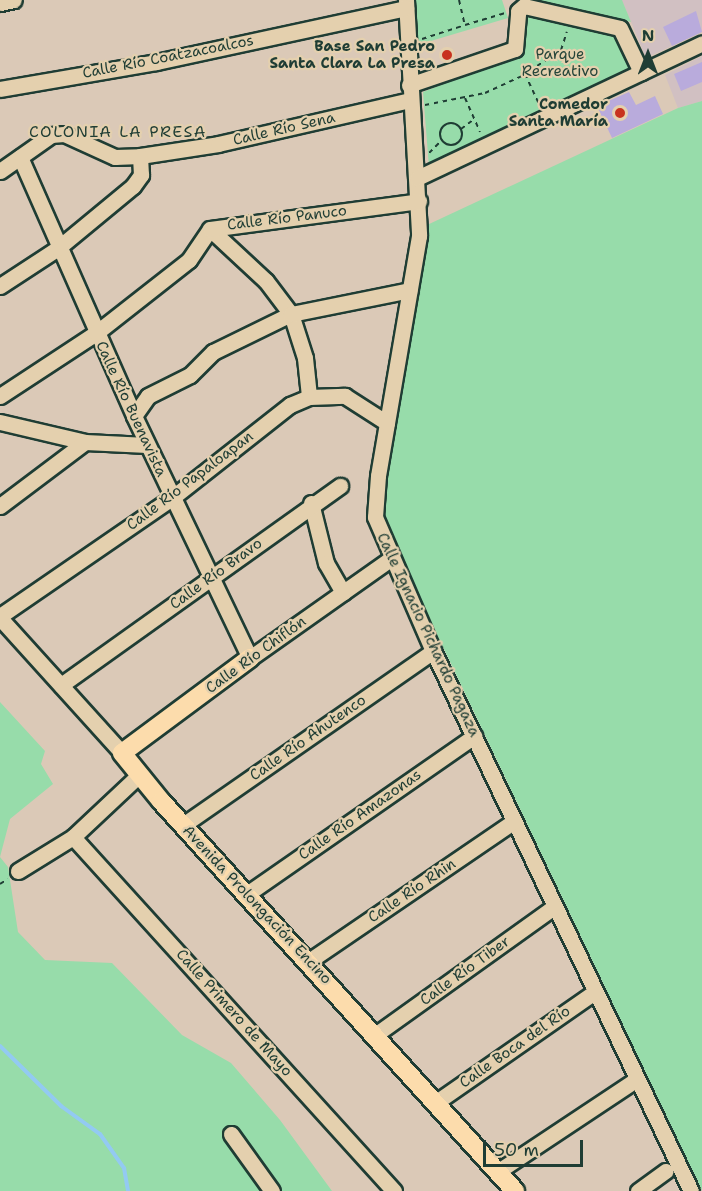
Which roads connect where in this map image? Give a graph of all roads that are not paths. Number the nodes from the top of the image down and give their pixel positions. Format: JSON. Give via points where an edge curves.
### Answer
{"nodes":[{"id":1,"x":14,"y":0,"type":"edge"},
{"id":2,"x":0,"y":3,"type":"edge"},
{"id":3,"x":406,"y":4,"type":"edge"},
{"id":4,"x":702,"y":43,"type":"edge"},
{"id":5,"x":641,"y":72,"type":"junction"},
{"id":6,"x":0,"y":88,"type":"edge"},
{"id":7,"x":410,"y":97,"type":"junction"},
{"id":8,"x":20,"y":156,"type":"junction"},
{"id":9,"x":140,"y":156,"type":"junction"},
{"id":10,"x":0,"y":171,"type":"edge"},
{"id":11,"x":417,"y":178,"type":"junction"},
{"id":12,"x":419,"y":201,"type":"junction"},
{"id":13,"x":210,"y":230,"type":"junction"},
{"id":14,"x":58,"y":248,"type":"junction"},
{"id":15,"x":0,"y":286,"type":"edge"},
{"id":16,"x":410,"y":290,"type":"junction"},
{"id":17,"x":291,"y":314,"type":"junction"},
{"id":18,"x":96,"y":333,"type":"junction"},
{"id":19,"x":0,"y":396,"type":"edge"},
{"id":20,"x":309,"y":397,"type":"junction"},
{"id":21,"x":134,"y":416,"type":"junction"},
{"id":22,"x":0,"y":423,"type":"edge"},
{"id":23,"x":387,"y":423,"type":"junction"},
{"id":24,"x":85,"y":442,"type":"junction"},
{"id":25,"x":147,"y":445,"type":"junction"},
{"id":26,"x":340,"y":486,"type":"dead end"},
{"id":27,"x":173,"y":497,"type":"junction"},
{"id":28,"x":311,"y":503,"type":"junction"},
{"id":29,"x":0,"y":506,"type":"edge"},
{"id":30,"x":392,"y":558,"type":"junction"},
{"id":31,"x":211,"y":579,"type":"junction"},
{"id":32,"x":343,"y":593,"type":"junction"},
{"id":33,"x":0,"y":617,"type":"edge"},
{"id":34,"x":433,"y":651,"type":"junction"},
{"id":35,"x":250,"y":658,"type":"junction"},
{"id":36,"x":61,"y":685,"type":"junction"},
{"id":37,"x":474,"y":736,"type":"junction"},
{"id":38,"x":122,"y":753,"type":"junction"},
{"id":39,"x":140,"y":774,"type":"junction"},
{"id":40,"x":514,"y":821,"type":"junction"},
{"id":41,"x":183,"y":825,"type":"junction"},
{"id":42,"x":73,"y":837,"type":"junction"},
{"id":43,"x":18,"y":871,"type":"dead end"},
{"id":44,"x":247,"y":894,"type":"junction"},
{"id":45,"x":555,"y":906,"type":"junction"},
{"id":46,"x":309,"y":961,"type":"junction"},
{"id":47,"x":595,"y":992,"type":"junction"},
{"id":48,"x":375,"y":1035,"type":"junction"},
{"id":49,"x":637,"y":1079,"type":"junction"},
{"id":50,"x":435,"y":1103,"type":"junction"},
{"id":51,"x":231,"y":1134,"type":"dead end"},
{"id":52,"x":666,"y":1171,"type":"dead end"},
{"id":53,"x":496,"y":1172,"type":"junction"},
{"id":54,"x":702,"y":1188,"type":"edge"},
{"id":55,"x":272,"y":1191,"type":"edge"},
{"id":56,"x":394,"y":1191,"type":"edge"},
{"id":57,"x":515,"y":1191,"type":"edge"},
{"id":58,"x":638,"y":1191,"type":"edge"},
{"id":59,"x":691,"y":1191,"type":"edge"},
{"id":60,"x":696,"y":1191,"type":"edge"}],
"edges":[{"from":1,"to":2,"type":"street"},
{"from":3,"to":6,"type":"street","name":"Calle Río Coatzacoalcos","via":[[156,62]]},
{"from":3,"to":7,"type":"street","name":"Calle Ignacio Pichardo Pagaza"},
{"from":4,"to":5,"type":"street"},
{"from":5,"to":7,"type":"street","name":"Calle Río Sena","via":[[622,30],[520,7],[515,49]]},
{"from":5,"to":11,"type":"street"},
{"from":7,"to":9,"type":"street","name":"Calle Río Sena","via":[[218,144]]},
{"from":7,"to":11,"type":"street","name":"Calle Ignacio Pichardo Pagaza"},
{"from":8,"to":9,"type":"street","name":"Calle Río Sena","via":[[57,134],[115,157]]},
{"from":8,"to":10,"type":"street"},
{"from":8,"to":14,"type":"street","name":"Calle Río Buenavista"},
{"from":9,"to":14,"type":"street","via":[[141,175],[133,186]]},
{"from":11,"to":12,"type":"street","name":"Calle Ignacio Pichardo Pagaza"},
{"from":12,"to":13,"type":"street","name":"Calle Río Panuco"},
{"from":12,"to":16,"type":"street","name":"Calle Ignacio Pichardo Pagaza","via":[[419,236]]},
{"from":13,"to":17,"type":"street","via":[[266,281]]},
{"from":13,"to":18,"type":"street","name":"Calle Río Panuco","via":[[189,260]]},
{"from":14,"to":15,"type":"street"},
{"from":14,"to":18,"type":"street","name":"Calle Río Buenavista"},
{"from":16,"to":17,"type":"street"},
{"from":16,"to":23,"type":"street","name":"Calle Ignacio Pichardo Pagaza"},
{"from":17,"to":20,"type":"street","via":[[305,358]]},
{"from":17,"to":21,"type":"street","via":[[213,352],[190,375],[148,396]]},
{"from":18,"to":19,"type":"street","name":"Calle Río Panuco"},
{"from":18,"to":21,"type":"street","name":"Calle Río Buenavista"},
{"from":20,"to":23,"type":"street","name":"Calle Río Papaloapan","via":[[351,398]]},
{"from":20,"to":27,"type":"street","name":"Calle Río Papaloapan","via":[[290,405]]},
{"from":21,"to":25,"type":"street","name":"Calle Río Buenavista"},
{"from":22,"to":24,"type":"street"},
{"from":23,"to":30,"type":"street","name":"Calle Ignacio Pichardo Pagaza","via":[[374,507]]},
{"from":24,"to":25,"type":"street"},
{"from":24,"to":29,"type":"street"},
{"from":25,"to":27,"type":"street","name":"Calle Río Buenavista"},
{"from":26,"to":28,"type":"street","name":"Calle Río Bravo"},
{"from":27,"to":31,"type":"street","name":"Calle Río Buenavista"},
{"from":27,"to":33,"type":"street","name":"Calle Río Papaloapan"},
{"from":28,"to":31,"type":"street","name":"Calle Río Bravo"},
{"from":28,"to":32,"type":"street","via":[[326,563]]},
{"from":30,"to":32,"type":"street","name":"Calle Río Chiflón"},
{"from":30,"to":34,"type":"street","name":"Calle Ignacio Pichardo Pagaza"},
{"from":31,"to":35,"type":"street","name":"Calle Río Buenavista"},
{"from":31,"to":36,"type":"street","name":"Calle Río Bravo"},
{"from":32,"to":35,"type":"street","name":"Calle Río Chiflón"},
{"from":33,"to":36,"type":"street","name":"Avenida Prolongación Encino"},
{"from":34,"to":37,"type":"street","name":"Calle Ignacio Pichardo Pagaza"},
{"from":34,"to":41,"type":"street","name":"Calle Río Ahutenco"},
{"from":35,"to":38,"type":"main road","name":"Calle Río Chiflón"},
{"from":36,"to":38,"type":"street","name":"Avenida Prolongación Encino"},
{"from":37,"to":40,"type":"street","name":"Calle Ignacio Pichardo Pagaza"},
{"from":37,"to":44,"type":"street","name":"Calle Río Amazonas"},
{"from":38,"to":39,"type":"main road","name":"Avenida Prolongación Encino"},
{"from":39,"to":41,"type":"main road","name":"Avenida Prolongación Encino"},
{"from":39,"to":42,"type":"street"},
{"from":40,"to":45,"type":"street","name":"Calle Ignacio Pichardo Pagaza"},
{"from":40,"to":46,"type":"street","name":"Calle Río Rhin"},
{"from":41,"to":44,"type":"main road","name":"Avenida Prolongación Encino"},
{"from":42,"to":43,"type":"street"},
{"from":42,"to":56,"type":"street","name":"Calle Primero de Mayo"},
{"from":44,"to":46,"type":"main road","name":"Avenida Prolongación Encino"},
{"from":45,"to":47,"type":"street","name":"Calle Ignacio Pichardo Pagaza"},
{"from":45,"to":48,"type":"street","name":"Calle Río Tiber"},
{"from":46,"to":48,"type":"main road","name":"Avenida Prolongación Encino"},
{"from":47,"to":49,"type":"street","name":"Calle Ignacio Pichardo Pagaza"},
{"from":47,"to":50,"type":"street","name":"Calle Boca del Río"},
{"from":48,"to":50,"type":"main road","name":"Avenida Prolongación Encino"},
{"from":49,"to":53,"type":"street"},
{"from":49,"to":59,"type":"street","name":"Calle Ignacio Pichardo Pagaza"},
{"from":50,"to":53,"type":"main road","name":"Avenida Prolongación Encino"},
{"from":51,"to":55,"type":"street"},
{"from":52,"to":58,"type":"street"},
{"from":53,"to":57,"type":"main road","name":"Avenida Prolongación Encino"},
{"from":54,"to":60,"type":"street"}]}
